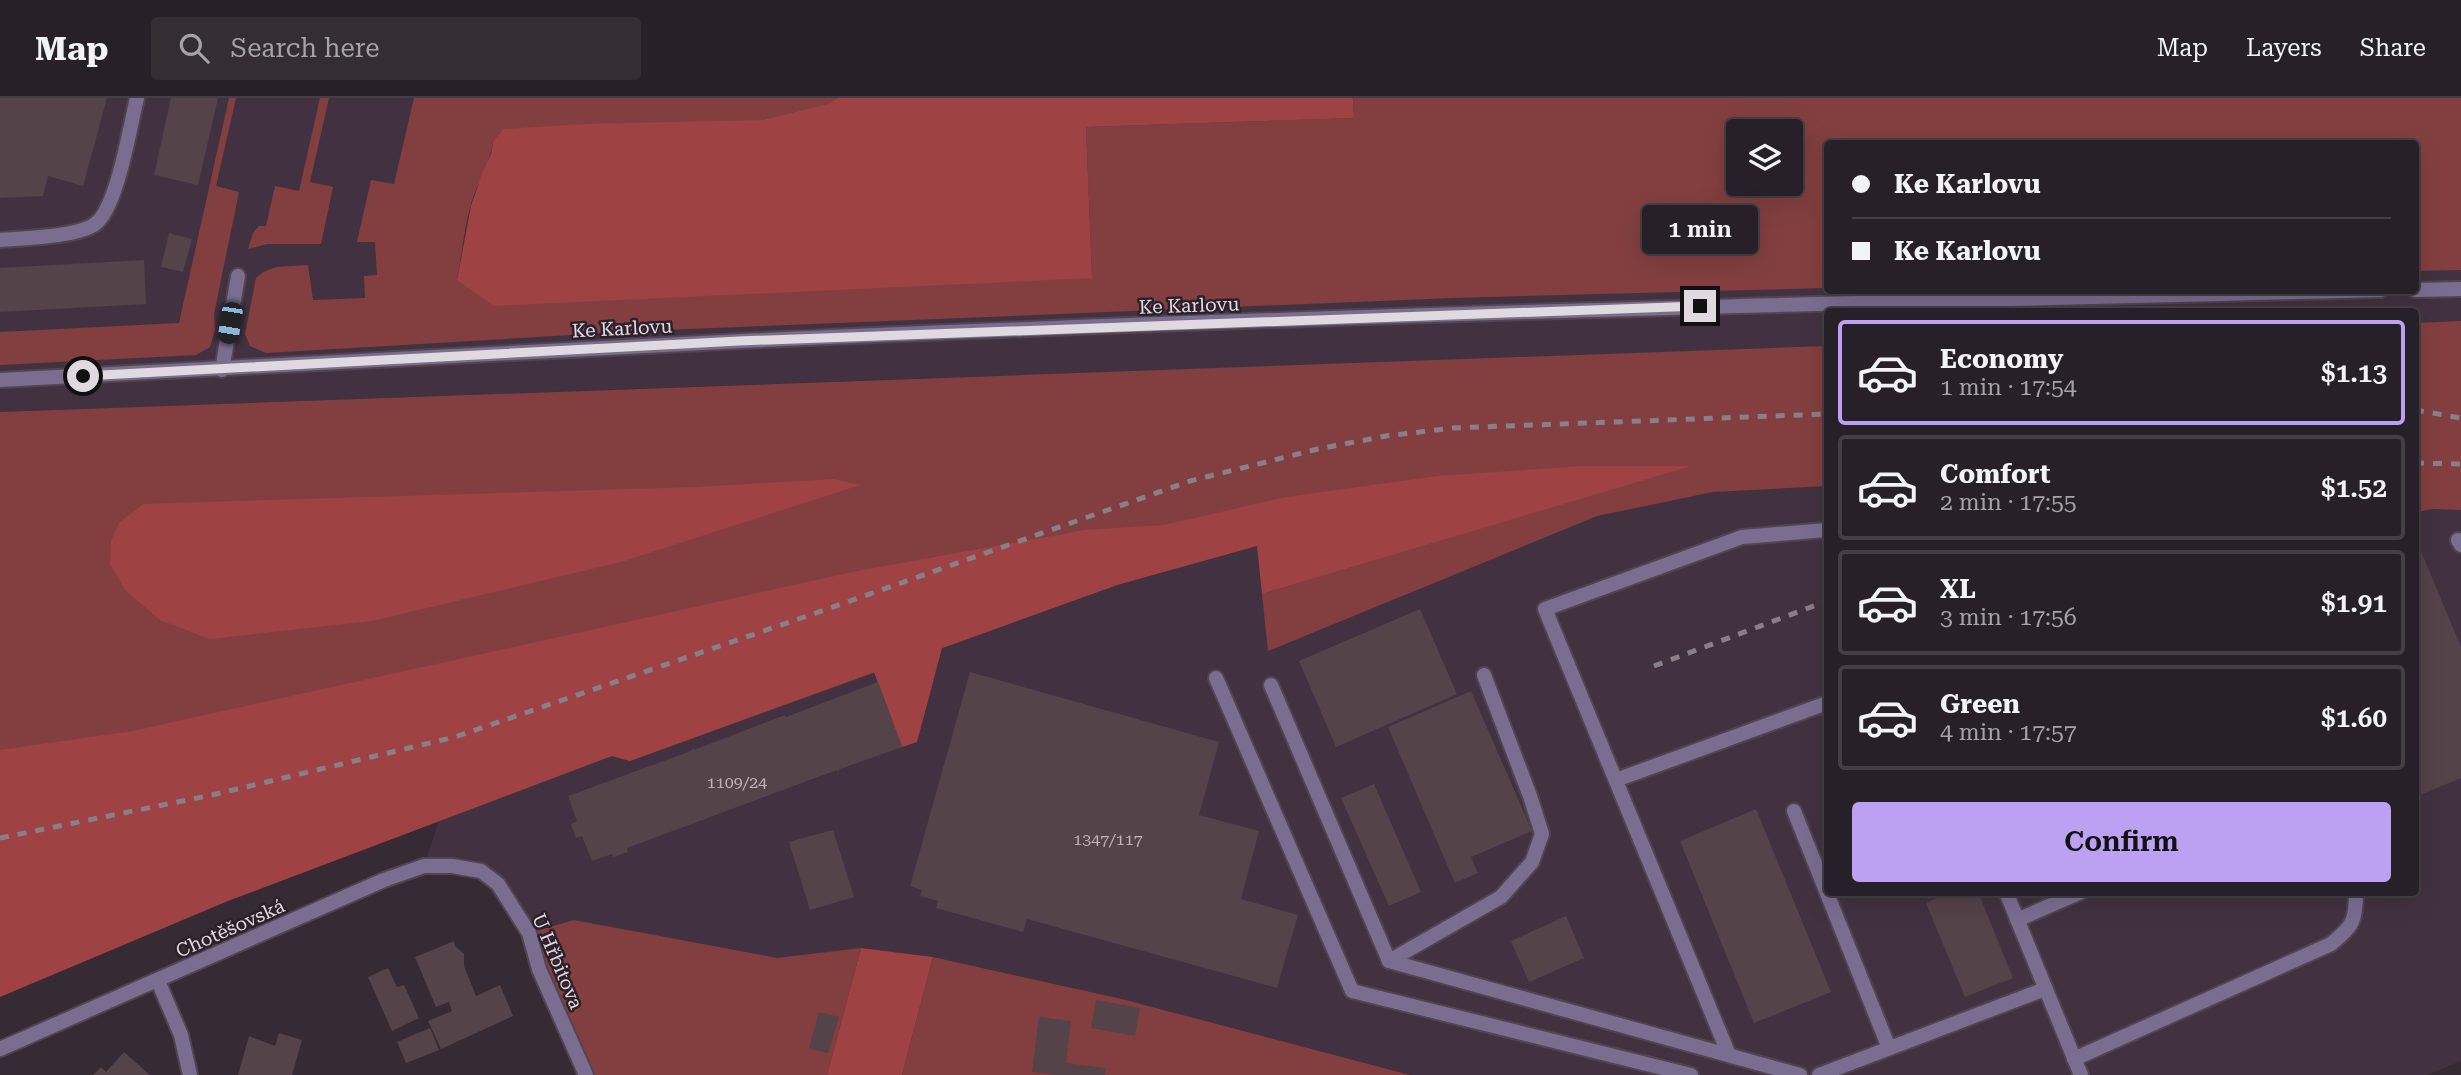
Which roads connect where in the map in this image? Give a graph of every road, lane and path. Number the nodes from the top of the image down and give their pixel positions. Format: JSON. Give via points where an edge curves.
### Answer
{"nodes":[{"id":1,"x":137,"y":98,"type":"edge"},
{"id":2,"x":0,"y":240,"type":"edge"},
{"id":3,"x":238,"y":276,"type":"dead end"},
{"id":4,"x":2461,"y":289,"type":"edge"},
{"id":5,"x":2419,"y":290,"type":"edge"},
{"id":6,"x":2215,"y":294,"type":"edge"},
{"id":7,"x":222,"y":370,"type":"junction"},
{"id":8,"x":0,"y":380,"type":"edge"},
{"id":9,"x":1824,"y":530,"type":"edge"},
{"id":10,"x":1484,"y":675,"type":"dead end"},
{"id":11,"x":1216,"y":678,"type":"dead end"},
{"id":12,"x":1270,"y":685,"type":"dead end"},
{"id":13,"x":1824,"y":704,"type":"edge"},
{"id":14,"x":1616,"y":780,"type":"junction"},
{"id":15,"x":1794,"y":811,"type":"dead end"},
{"id":16,"x":481,"y":871,"type":"joint"},
{"id":17,"x":1824,"y":886,"type":"edge"},
{"id":18,"x":1828,"y":896,"type":"edge"},
{"id":19,"x":2008,"y":896,"type":"edge"},
{"id":20,"x":2072,"y":896,"type":"edge"},
{"id":21,"x":2356,"y":896,"type":"edge"},
{"id":22,"x":2017,"y":920,"type":"junction"},
{"id":23,"x":1389,"y":961,"type":"junction"},
{"id":24,"x":158,"y":981,"type":"junction"},
{"id":25,"x":2045,"y":989,"type":"junction"},
{"id":26,"x":1889,"y":1048,"type":"junction"},
{"id":27,"x":0,"y":1049,"type":"edge"},
{"id":28,"x":1729,"y":1055,"type":"junction"},
{"id":29,"x":2074,"y":1059,"type":"junction"},
{"id":30,"x":190,"y":1075,"type":"edge"},
{"id":31,"x":586,"y":1075,"type":"edge"},
{"id":32,"x":1691,"y":1075,"type":"edge"},
{"id":33,"x":1800,"y":1075,"type":"edge"},
{"id":34,"x":1819,"y":1075,"type":"edge"},
{"id":35,"x":2081,"y":1075,"type":"edge"}],
"edges":[{"from":1,"to":2,"type":"street","via":[[113,197],[96,224],[68,233]]},
{"from":3,"to":7,"type":"street"},
{"from":4,"to":5,"type":"street"},
{"from":6,"to":7,"type":"street","name":"Ke Karlovu","via":[[1591,309],[739,341]]},
{"from":7,"to":8,"type":"street","name":"Ke Karlovu"},
{"from":9,"to":14,"type":"street","via":[[1742,537],[1545,609]]},
{"from":10,"to":23,"type":"street","via":[[1542,834],[1532,862],[1502,897]]},
{"from":11,"to":32,"type":"street","via":[[1352,991]]},
{"from":12,"to":23,"type":"street"},
{"from":13,"to":14,"type":"street"},
{"from":14,"to":28,"type":"street"},
{"from":15,"to":17,"type":"street"},
{"from":16,"to":24,"type":"street","name":"Chotěšovská","via":[[424,866]]},
{"from":16,"to":31,"type":"street","name":"U Hřbitova","via":[[498,884],[529,933],[539,969]]},
{"from":18,"to":26,"type":"street"},
{"from":19,"to":22,"type":"street"},
{"from":20,"to":22,"type":"street"},
{"from":21,"to":29,"type":"street","via":[[2350,929],[2332,944]]},
{"from":22,"to":25,"type":"street"},
{"from":23,"to":28,"type":"street"},
{"from":24,"to":27,"type":"street","name":"Chotěšovská"},
{"from":24,"to":30,"type":"street","via":[[181,1035]]},
{"from":25,"to":26,"type":"street"},
{"from":25,"to":29,"type":"street"},
{"from":26,"to":34,"type":"street"},
{"from":28,"to":33,"type":"street"},
{"from":29,"to":35,"type":"street"}]}
